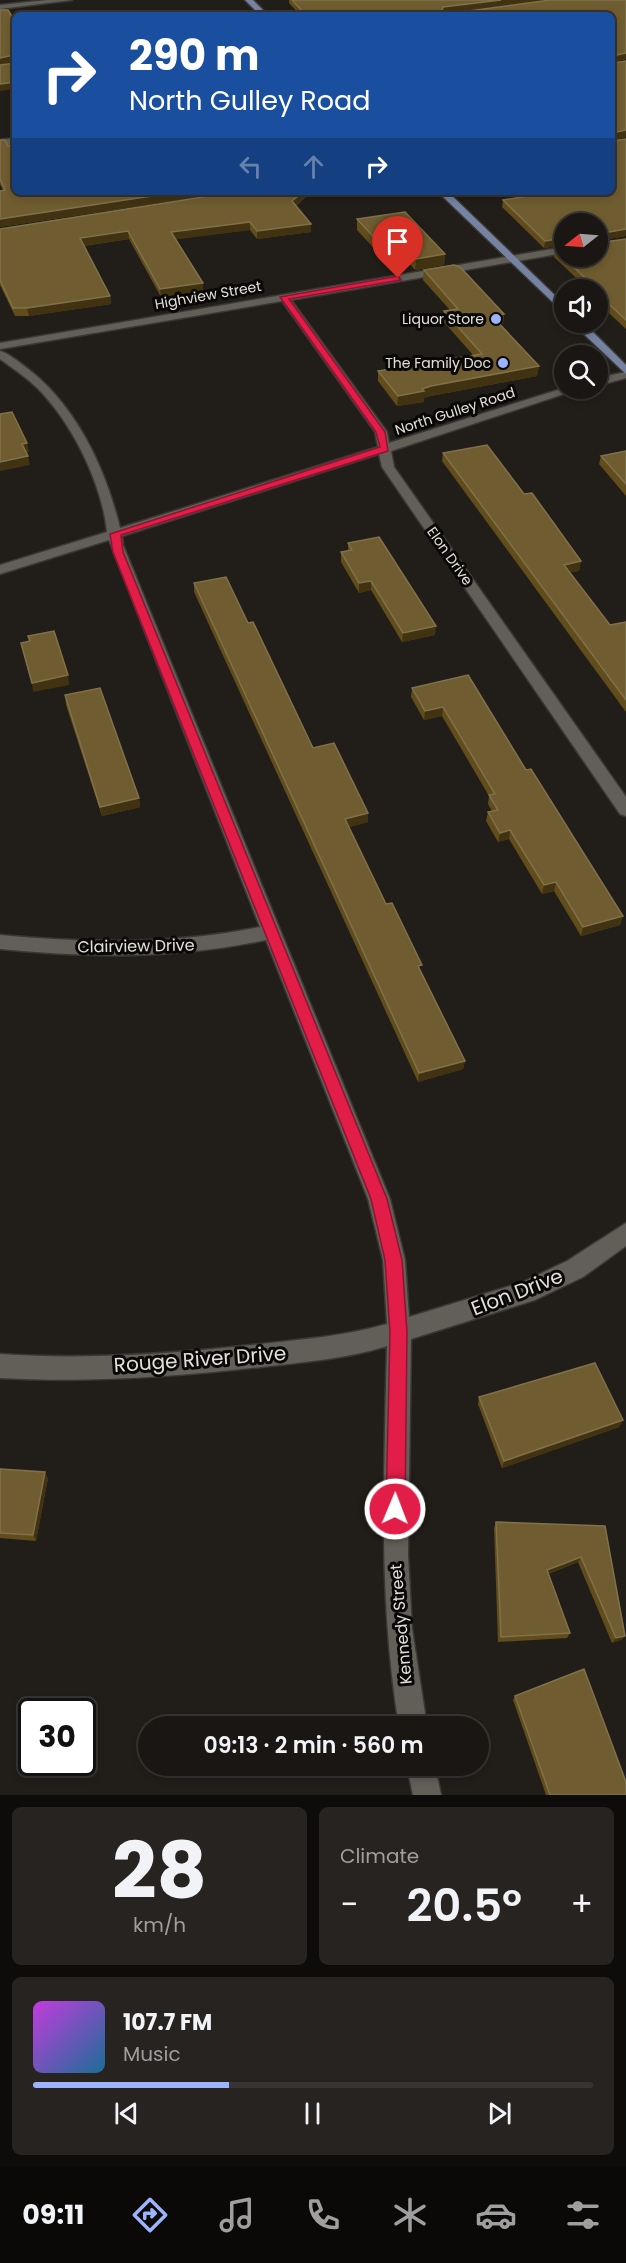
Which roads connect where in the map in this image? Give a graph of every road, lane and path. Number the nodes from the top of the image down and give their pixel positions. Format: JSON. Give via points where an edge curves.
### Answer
{"nodes":[{"id":1,"x":68,"y":0,"type":"edge"},
{"id":2,"x":249,"y":0,"type":"edge"},
{"id":3,"x":0,"y":7,"type":"edge"},
{"id":4,"x":261,"y":12,"type":"edge"},
{"id":5,"x":446,"y":195,"type":"edge"},
{"id":6,"x":554,"y":252,"type":"edge"},
{"id":7,"x":512,"y":259,"type":"junction"},
{"id":8,"x":284,"y":297,"type":"junction"},
{"id":9,"x":554,"y":300,"type":"edge"},
{"id":10,"x":587,"y":333,"type":"edge"},
{"id":11,"x":0,"y":346,"type":"edge"},
{"id":12,"x":0,"y":354,"type":"edge"},
{"id":13,"x":626,"y":373,"type":"edge"},
{"id":14,"x":608,"y":379,"type":"edge"},
{"id":15,"x":554,"y":395,"type":"edge"},
{"id":16,"x":385,"y":449,"type":"junction"},
{"id":17,"x":115,"y":534,"type":"junction"},
{"id":18,"x":0,"y":570,"type":"edge"},
{"id":19,"x":626,"y":810,"type":"edge"},
{"id":20,"x":271,"y":932,"type":"junction"},
{"id":21,"x":0,"y":942,"type":"edge"},
{"id":22,"x":626,"y":1233,"type":"edge"},
{"id":23,"x":399,"y":1332,"type":"junction"},
{"id":24,"x":0,"y":1366,"type":"edge"},
{"id":25,"x":412,"y":1716,"type":"edge"},
{"id":26,"x":423,"y":1776,"type":"edge"},
{"id":27,"x":427,"y":1795,"type":"edge"}],
"edges":[{"from":1,"to":3,"type":"street"},
{"from":2,"to":4,"type":"main road"},
{"from":5,"to":7,"type":"main road"},
{"from":6,"to":7,"type":"street","name":"Highview Street"},
{"from":7,"to":8,"type":"street","name":"Highview Street"},
{"from":7,"to":9,"type":"main road"},
{"from":8,"to":11,"type":"street","name":"Highview Street"},
{"from":8,"to":16,"type":"street","name":"Elon Drive","via":[[381,432]]},
{"from":10,"to":13,"type":"main road"},
{"from":12,"to":17,"type":"street","name":"Kennedy Street","via":[[39,383],[68,419],[114,521]]},
{"from":13,"to":14,"type":"street"},
{"from":15,"to":16,"type":"street","name":"North Gulley Road"},
{"from":16,"to":17,"type":"street","name":"North Gulley Road"},
{"from":16,"to":19,"type":"street","name":"Elon Drive","via":[[388,467]]},
{"from":17,"to":18,"type":"street","name":"North Gulley Road"},
{"from":17,"to":20,"type":"street","name":"Kennedy Street","via":[[116,545]]},
{"from":20,"to":21,"type":"street","name":"Clairview Drive","via":[[226,943],[113,950]]},
{"from":20,"to":23,"type":"street","name":"Kennedy Street","via":[[379,1199],[394,1260]]},
{"from":22,"to":23,"type":"street","name":"Elon Drive","via":[[575,1269],[527,1292]]},
{"from":23,"to":24,"type":"street","name":"Rouge River Drive","via":[[354,1345],[188,1364],[47,1369]]},
{"from":23,"to":25,"type":"street","name":"Kennedy Street","via":[[394,1555],[399,1629]]},
{"from":26,"to":27,"type":"street"}]}
